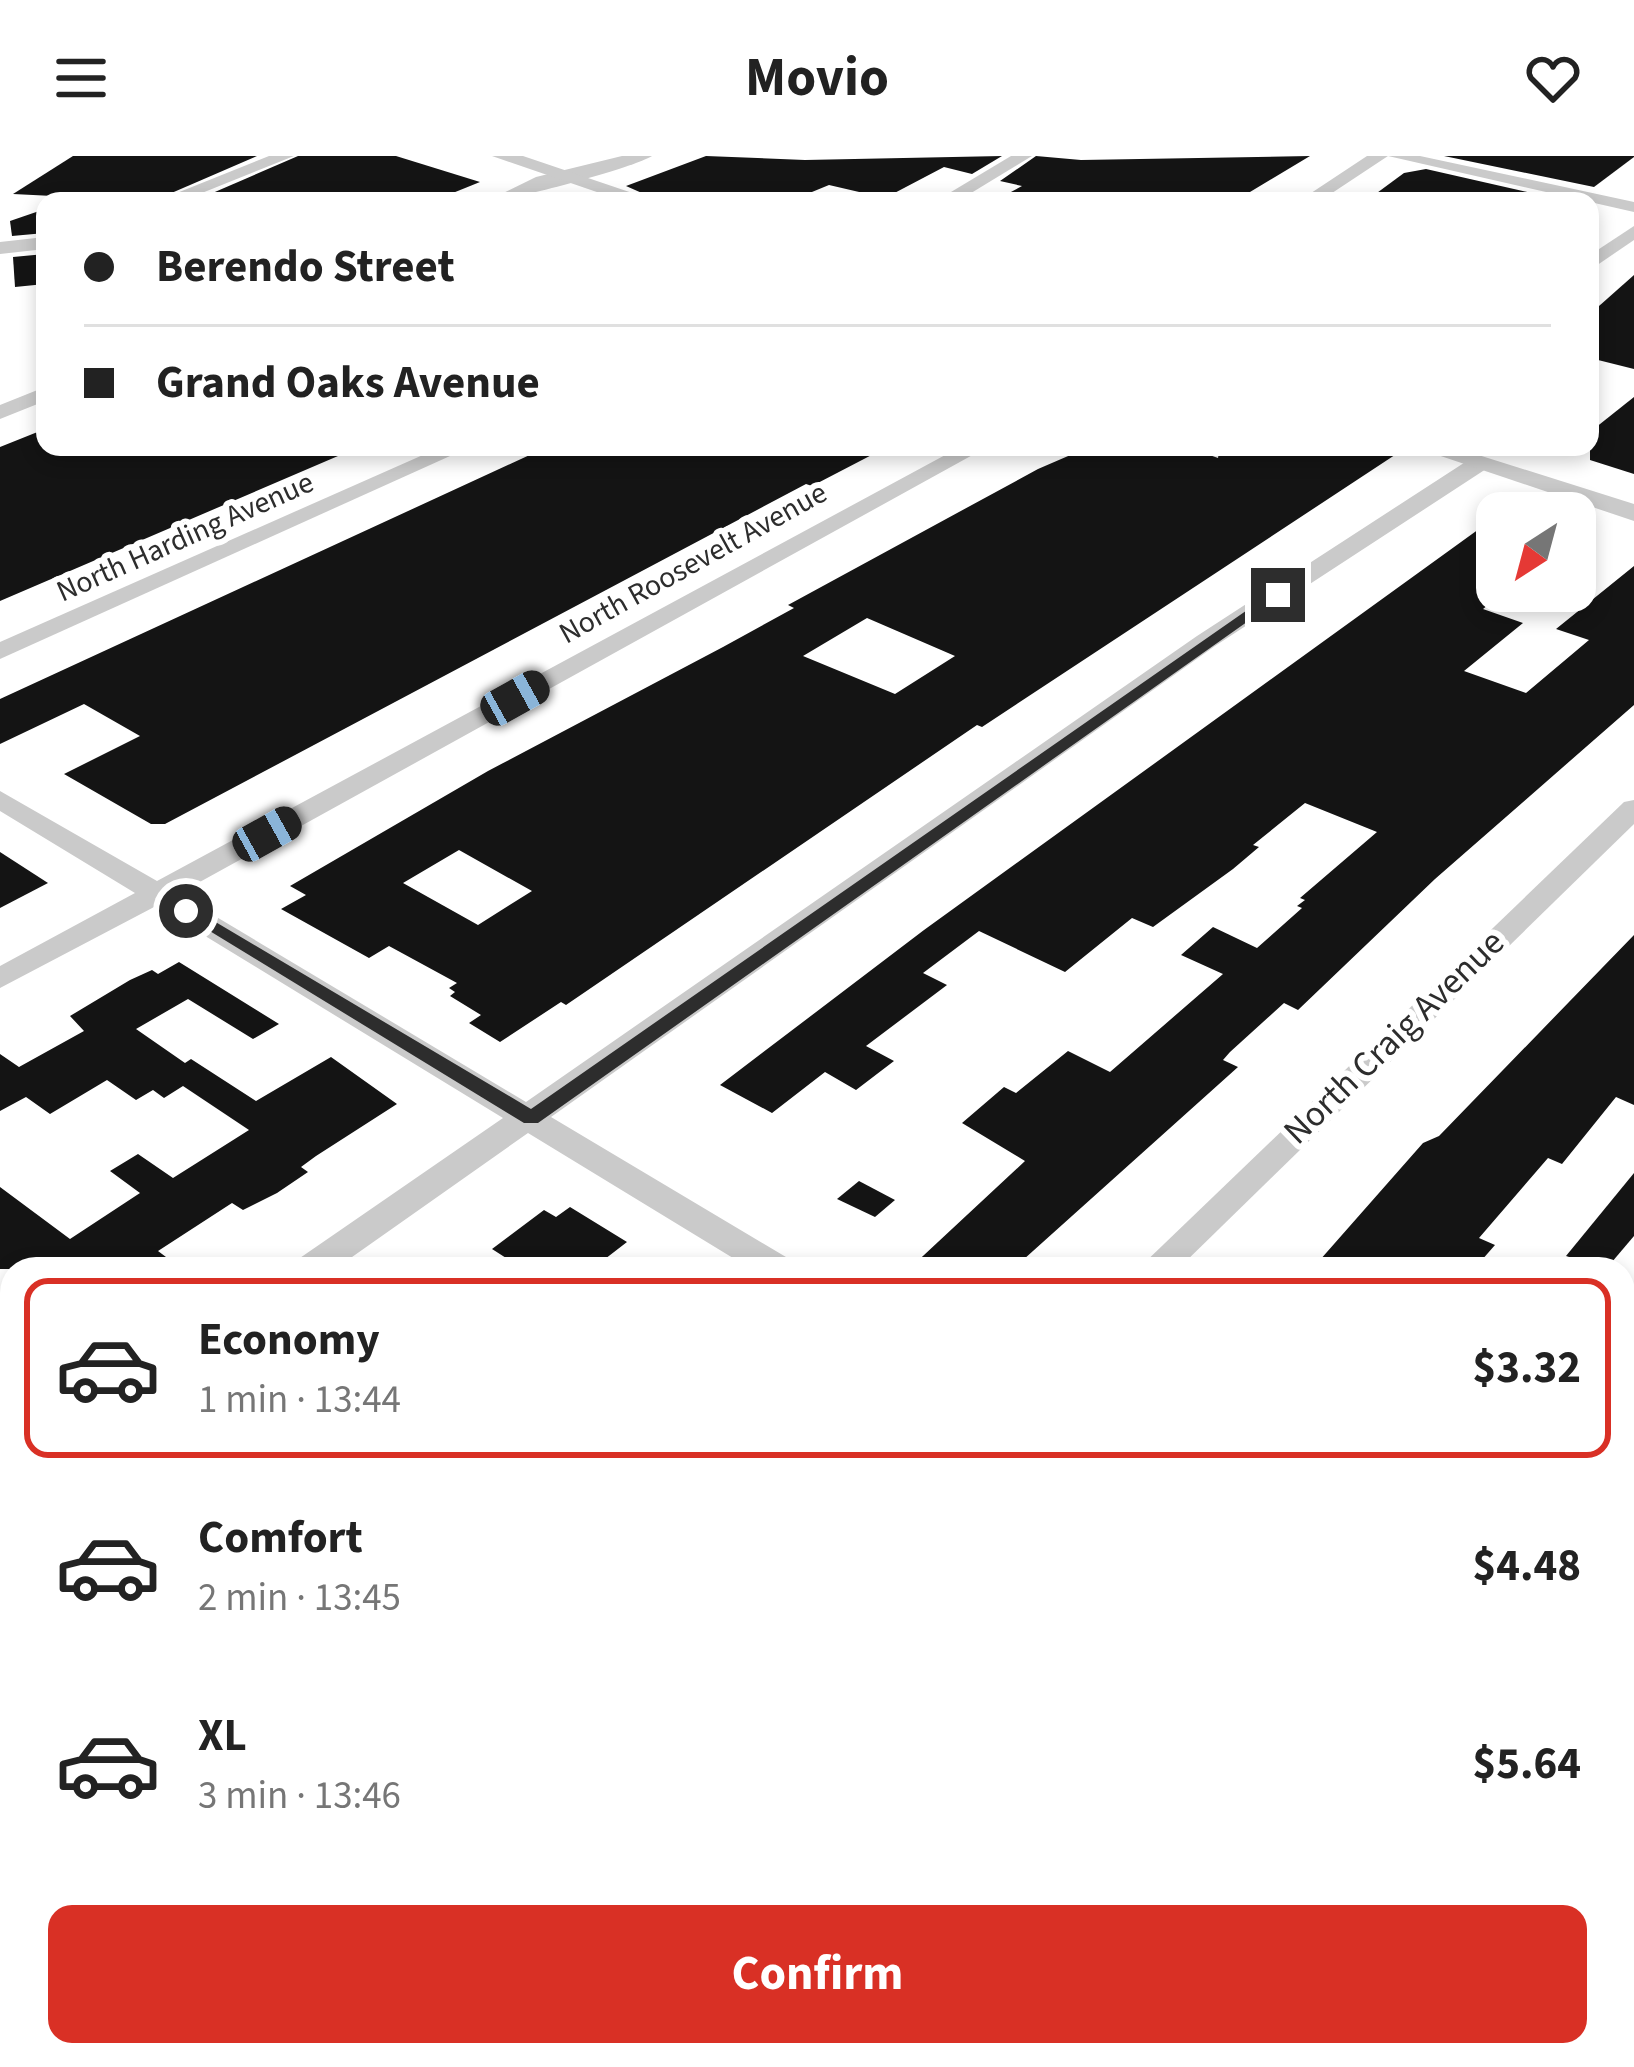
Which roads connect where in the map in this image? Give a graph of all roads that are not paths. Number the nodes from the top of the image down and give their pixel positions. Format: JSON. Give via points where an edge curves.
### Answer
{"nodes":[{"id":1,"x":285,"y":156,"type":"edge"},
{"id":2,"x":502,"y":156,"type":"edge"},
{"id":3,"x":643,"y":156,"type":"edge"},
{"id":4,"x":1023,"y":156,"type":"edge"},
{"id":5,"x":1379,"y":156,"type":"edge"},
{"id":6,"x":1396,"y":156,"type":"edge"},
{"id":7,"x":566,"y":176,"type":"junction"},
{"id":8,"x":190,"y":192,"type":"edge"},
{"id":9,"x":521,"y":192,"type":"edge"},
{"id":10,"x":617,"y":192,"type":"edge"},
{"id":11,"x":961,"y":192,"type":"edge"},
{"id":12,"x":1322,"y":192,"type":"edge"},
{"id":13,"x":1564,"y":192,"type":"edge"},
{"id":14,"x":1599,"y":200,"type":"edge"},
{"id":15,"x":1634,"y":207,"type":"edge"},
{"id":16,"x":1634,"y":231,"type":"edge"},
{"id":17,"x":36,"y":243,"type":"edge"},
{"id":18,"x":0,"y":248,"type":"edge"},
{"id":19,"x":1599,"y":257,"type":"edge"},
{"id":20,"x":36,"y":397,"type":"edge"},
{"id":21,"x":0,"y":412,"type":"edge"},
{"id":22,"x":439,"y":456,"type":"edge"},
{"id":23,"x":960,"y":456,"type":"edge"},
{"id":24,"x":1454,"y":456,"type":"edge"},
{"id":25,"x":1478,"y":464,"type":"junction"},
{"id":26,"x":1634,"y":513,"type":"edge"},
{"id":27,"x":0,"y":651,"type":"edge"},
{"id":28,"x":0,"y":799,"type":"edge"},
{"id":29,"x":1634,"y":808,"type":"edge"},
{"id":30,"x":157,"y":894,"type":"junction"},
{"id":31,"x":0,"y":979,"type":"edge"},
{"id":32,"x":531,"y":1118,"type":"junction"},
{"id":33,"x":328,"y":1257,"type":"edge"},
{"id":34,"x":758,"y":1257,"type":"edge"},
{"id":35,"x":1168,"y":1257,"type":"edge"}],
"edges":[{"from":1,"to":8,"type":"street"},
{"from":2,"to":7,"type":"street"},
{"from":3,"to":7,"type":"street"},
{"from":4,"to":11,"type":"street"},
{"from":5,"to":12,"type":"street"},
{"from":6,"to":13,"type":"street"},
{"from":7,"to":9,"type":"street"},
{"from":7,"to":10,"type":"street"},
{"from":14,"to":15,"type":"street"},
{"from":16,"to":19,"type":"street"},
{"from":17,"to":18,"type":"street"},
{"from":20,"to":21,"type":"street"},
{"from":22,"to":27,"type":"street","name":"North Harding Avenue"},
{"from":23,"to":30,"type":"street","name":"North Roosevelt Avenue"},
{"from":24,"to":25,"type":"street"},
{"from":25,"to":26,"type":"street"},
{"from":25,"to":32,"type":"street","via":[[1206,641]]},
{"from":28,"to":30,"type":"street"},
{"from":29,"to":35,"type":"street","name":"North Craig Avenue"},
{"from":30,"to":31,"type":"street","name":"North Roosevelt Avenue"},
{"from":30,"to":32,"type":"street"},
{"from":32,"to":33,"type":"street"},
{"from":32,"to":34,"type":"street"}]}
